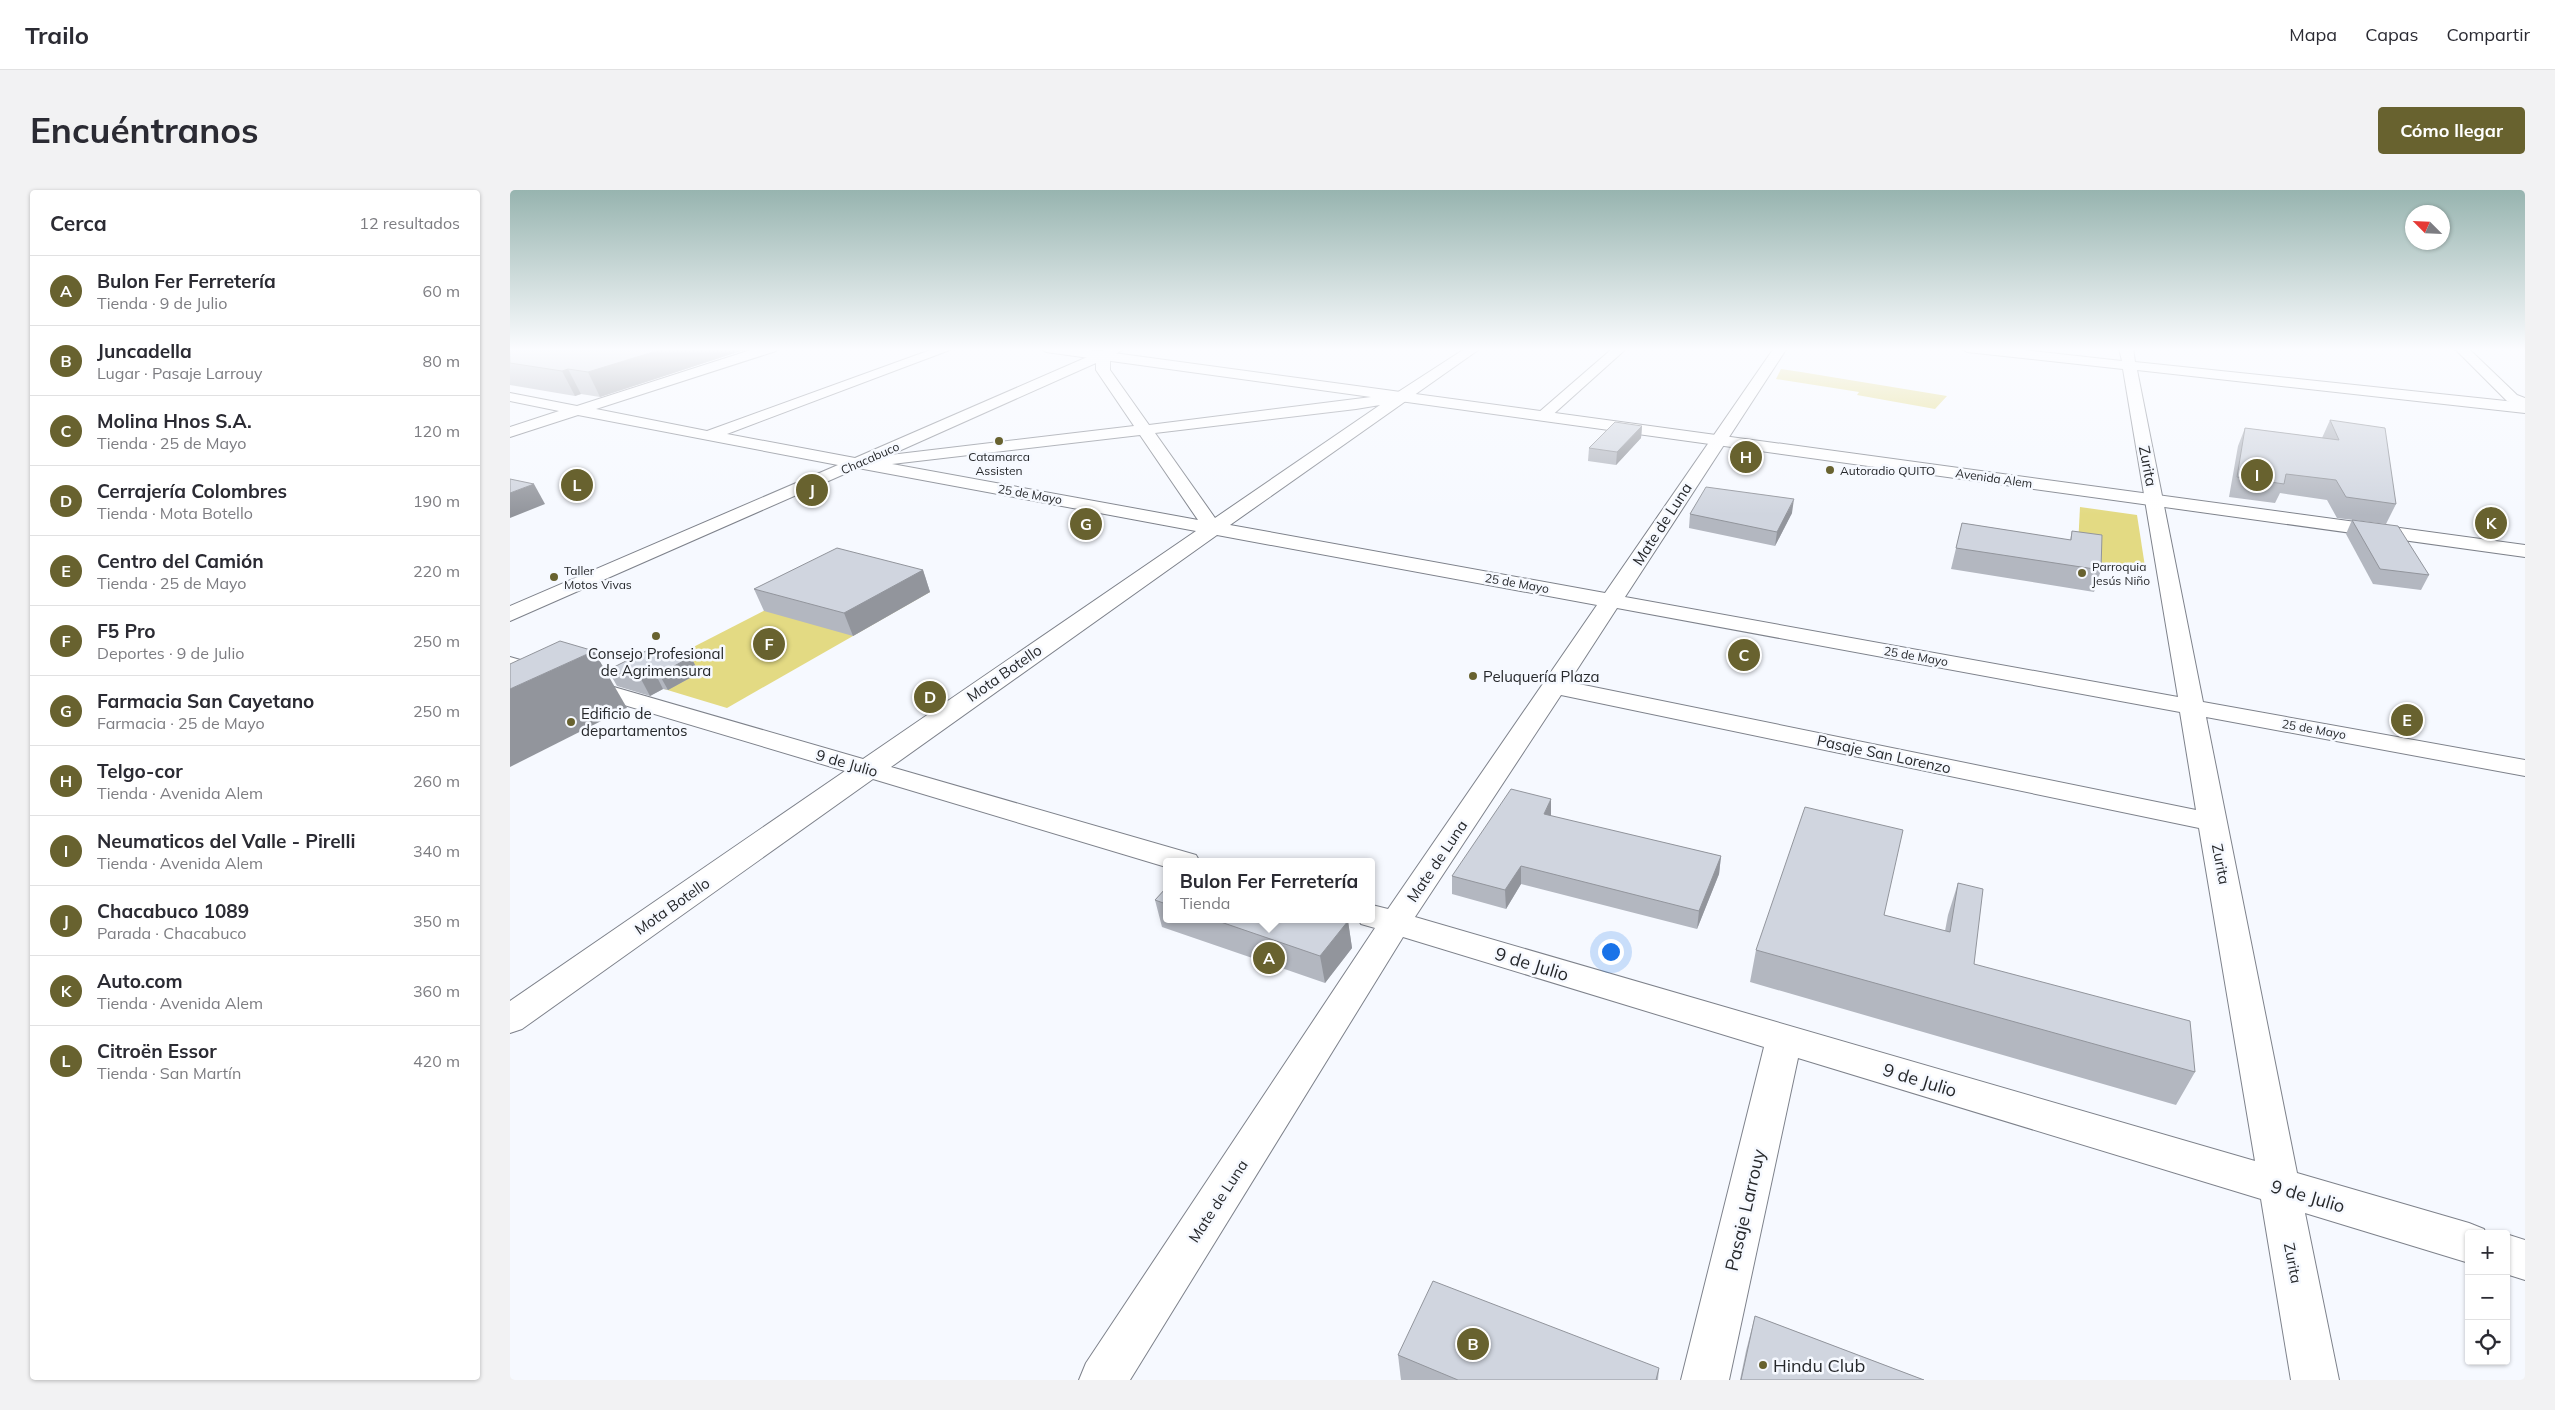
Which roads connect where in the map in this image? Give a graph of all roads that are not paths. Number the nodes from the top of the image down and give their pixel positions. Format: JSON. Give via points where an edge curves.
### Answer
{"nodes":[{"id":1,"x":542,"y":404,"type":"edge"},
{"id":2,"x":601,"y":404,"type":"edge"},
{"id":3,"x":798,"y":404,"type":"edge"},
{"id":4,"x":995,"y":404,"type":"edge"},
{"id":5,"x":1126,"y":404,"type":"edge"},
{"id":6,"x":1359,"y":404,"type":"edge"},
{"id":7,"x":1392,"y":404,"type":"edge"},
{"id":8,"x":1450,"y":404,"type":"edge"},
{"id":9,"x":1557,"y":404,"type":"edge"},
{"id":10,"x":1742,"y":404,"type":"edge"},
{"id":11,"x":2137,"y":404,"type":"edge"},
{"id":12,"x":2501,"y":404,"type":"edge"},
{"id":13,"x":2525,"y":406,"type":"edge"},
{"id":14,"x":578,"y":411,"type":"junction"},
{"id":15,"x":1543,"y":416,"type":"junction"},
{"id":16,"x":1144,"y":430,"type":"junction"},
{"id":17,"x":510,"y":432,"type":"edge"},
{"id":18,"x":709,"y":436,"type":"junction"},
{"id":19,"x":1717,"y":440,"type":"junction"},
{"id":20,"x":859,"y":463,"type":"junction"},
{"id":21,"x":2155,"y":500,"type":"junction"},
{"id":22,"x":1213,"y":528,"type":"junction"},
{"id":23,"x":2525,"y":551,"type":"edge"},
{"id":24,"x":1611,"y":601,"type":"junction"},
{"id":25,"x":510,"y":614,"type":"edge"},
{"id":26,"x":510,"y":664,"type":"edge"},
{"id":27,"x":1555,"y":686,"type":"junction"},
{"id":28,"x":2192,"y":707,"type":"junction"},
{"id":29,"x":2525,"y":768,"type":"edge"},
{"id":30,"x":867,"y":769,"type":"junction"},
{"id":31,"x":2213,"y":822,"type":"junction"},
{"id":32,"x":1171,"y":858,"type":"edge"},
{"id":33,"x":1383,"y":920,"type":"edge"},
{"id":34,"x":510,"y":1019,"type":"edge"},
{"id":35,"x":1784,"y":1039,"type":"junction"},
{"id":36,"x":2278,"y":1188,"type":"junction"},
{"id":37,"x":2465,"y":1242,"type":"edge"},
{"id":38,"x":2510,"y":1255,"type":"edge"},
{"id":39,"x":2525,"y":1260,"type":"edge"},
{"id":40,"x":1103,"y":1380,"type":"edge"},
{"id":41,"x":1706,"y":1380,"type":"edge"},
{"id":42,"x":2315,"y":1380,"type":"edge"}],
"edges":[{"from":1,"to":14,"type":"street","name":"25 de Mayo"},
{"from":2,"to":14,"type":"street"},
{"from":3,"to":18,"type":"street"},
{"from":4,"to":20,"type":"street","name":"Chacabuco"},
{"from":5,"to":16,"type":"street"},
{"from":6,"to":16,"type":"street"},
{"from":7,"to":22,"type":"street","name":"Mota Botello"},
{"from":8,"to":15,"type":"street","name":"Avenida Alem"},
{"from":9,"to":15,"type":"street"},
{"from":10,"to":19,"type":"street","name":"Mate de Luna"},
{"from":11,"to":21,"type":"street","name":"Zurita"},
{"from":12,"to":13,"type":"street"},
{"from":14,"to":17,"type":"street"},
{"from":14,"to":18,"type":"street","name":"25 de Mayo"},
{"from":15,"to":19,"type":"street","name":"Avenida Alem"},
{"from":16,"to":20,"type":"street"},
{"from":16,"to":22,"type":"street"},
{"from":18,"to":20,"type":"street","name":"25 de Mayo"},
{"from":19,"to":21,"type":"street","name":"Avenida Alem"},
{"from":19,"to":24,"type":"street","name":"Mate de Luna"},
{"from":20,"to":22,"type":"street","name":"25 de Mayo"},
{"from":20,"to":25,"type":"street","name":"Chacabuco"},
{"from":21,"to":23,"type":"street","name":"Avenida Alem"},
{"from":21,"to":28,"type":"street","name":"Zurita"},
{"from":22,"to":24,"type":"street","name":"25 de Mayo"},
{"from":22,"to":30,"type":"street","name":"Mota Botello"},
{"from":24,"to":27,"type":"street","name":"Mate de Luna"},
{"from":24,"to":28,"type":"street","name":"25 de Mayo"},
{"from":26,"to":30,"type":"street","name":"9 de Julio"},
{"from":27,"to":31,"type":"street","name":"Pasaje San Lorenzo"},
{"from":27,"to":33,"type":"street","name":"Mate de Luna"},
{"from":28,"to":29,"type":"street","name":"25 de Mayo"},
{"from":28,"to":31,"type":"street","name":"Zurita"},
{"from":30,"to":32,"type":"street","name":"9 de Julio"},
{"from":30,"to":34,"type":"street","name":"Mota Botello"},
{"from":31,"to":36,"type":"street","name":"Zurita"},
{"from":33,"to":35,"type":"street","name":"9 de Julio"},
{"from":33,"to":40,"type":"street","name":"Mate de Luna"},
{"from":35,"to":36,"type":"street","name":"9 de Julio"},
{"from":35,"to":41,"type":"street","name":"Pasaje Larrouy"},
{"from":36,"to":37,"type":"street","name":"9 de Julio"},
{"from":36,"to":42,"type":"street","name":"Zurita"},
{"from":38,"to":39,"type":"street"}]}
